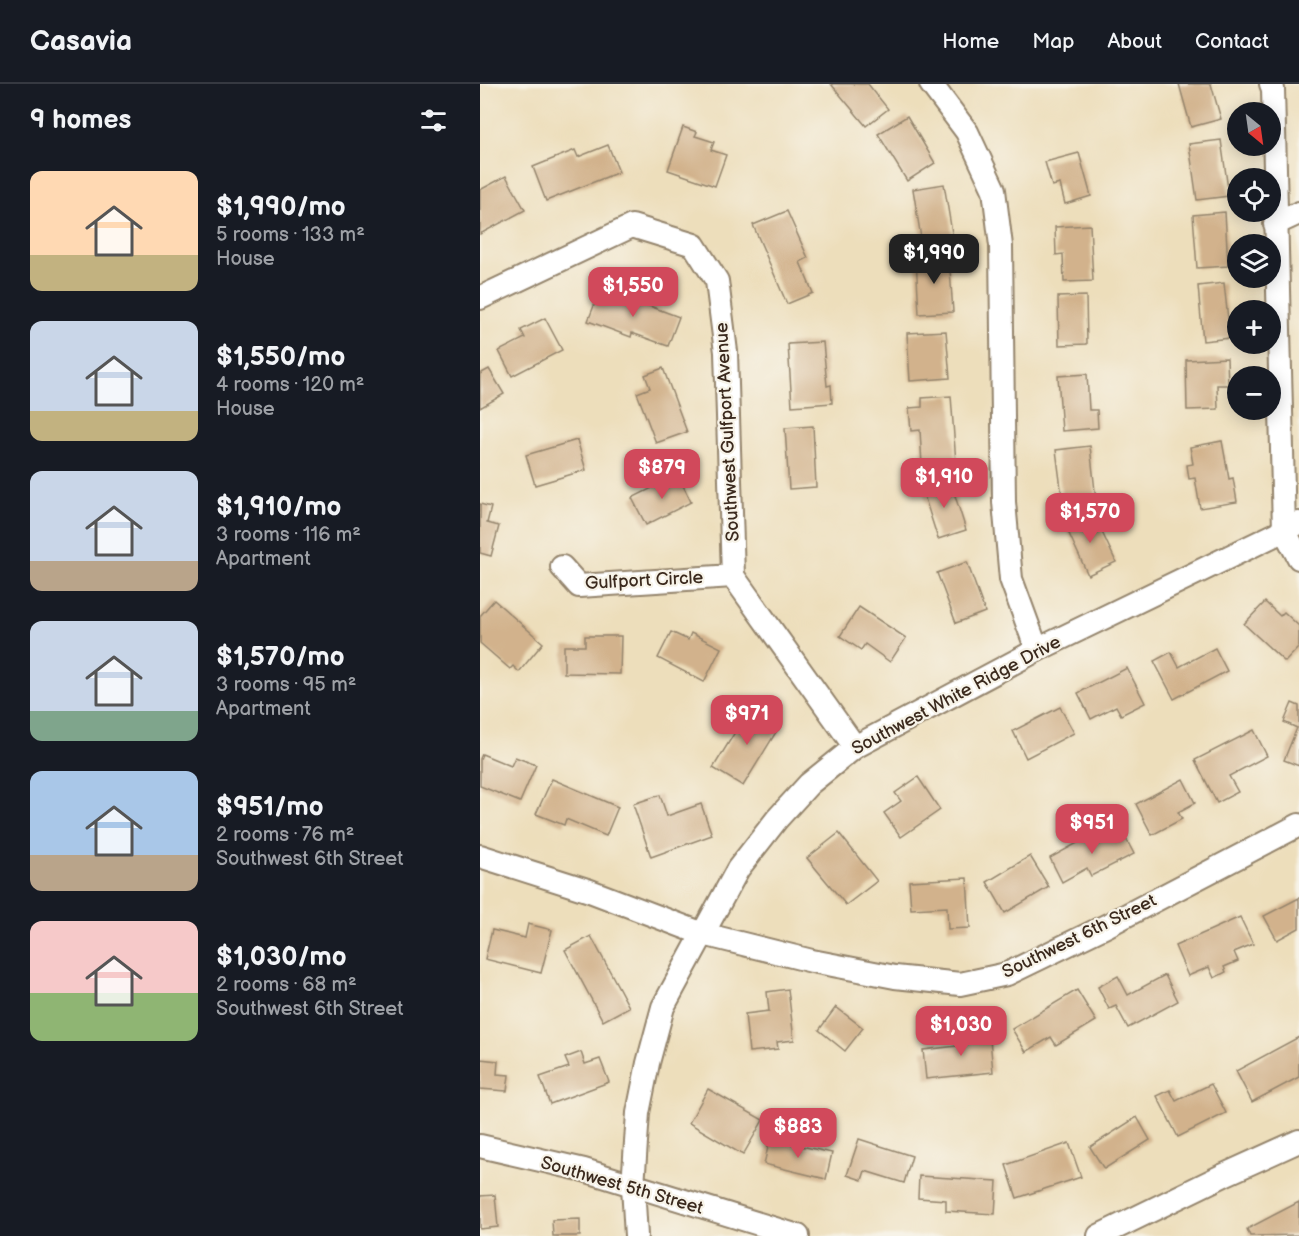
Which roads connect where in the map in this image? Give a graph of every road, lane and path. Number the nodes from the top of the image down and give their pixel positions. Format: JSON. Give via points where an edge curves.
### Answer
{"nodes":[{"id":1,"x":931,"y":84,"type":"edge"},
{"id":2,"x":1271,"y":84,"type":"edge"},
{"id":3,"x":1299,"y":213,"type":"edge"},
{"id":4,"x":1275,"y":224,"type":"junction"},
{"id":5,"x":480,"y":298,"type":"edge"},
{"id":6,"x":1292,"y":526,"type":"edge"},
{"id":7,"x":1299,"y":558,"type":"edge"},
{"id":8,"x":562,"y":567,"type":"dead end"},
{"id":9,"x":733,"y":576,"type":"junction"},
{"id":10,"x":1037,"y":650,"type":"junction"},
{"id":11,"x":855,"y":747,"type":"junction"},
{"id":12,"x":1299,"y":825,"type":"edge"},
{"id":13,"x":480,"y":856,"type":"edge"},
{"id":14,"x":704,"y":934,"type":"junction"},
{"id":15,"x":1299,"y":1141,"type":"edge"},
{"id":16,"x":480,"y":1146,"type":"edge"},
{"id":17,"x":633,"y":1186,"type":"junction"},
{"id":18,"x":636,"y":1236,"type":"edge"},
{"id":19,"x":798,"y":1236,"type":"edge"},
{"id":20,"x":1099,"y":1236,"type":"edge"}],
"edges":[{"from":1,"to":10,"type":"street","via":[[967,132],[994,190],[1001,246],[1004,502],[1011,579]]},
{"from":2,"to":4,"type":"street"},
{"from":3,"to":4,"type":"street"},
{"from":4,"to":6,"type":"street"},
{"from":5,"to":9,"type":"street","name":"Southwest Gulfport Avenue","via":[[632,226],[694,245],[717,281],[726,352]]},
{"from":6,"to":7,"type":"street"},
{"from":6,"to":10,"type":"street","name":"Southwest White Ridge Drive"},
{"from":8,"to":9,"type":"street","name":"Gulfport Circle","via":[[579,586]]},
{"from":9,"to":11,"type":"street"},
{"from":10,"to":11,"type":"street","name":"Southwest White Ridge Drive"},
{"from":11,"to":14,"type":"street","name":"Southwest White Ridge Drive","via":[[809,784],[777,819],[738,869]]},
{"from":12,"to":14,"type":"street","name":"Southwest 6th Street","via":[[1007,974],[960,984],[895,977],[812,961]]},
{"from":13,"to":14,"type":"street","name":"Southwest 6th Street","via":[[590,891]]},
{"from":14,"to":17,"type":"street","name":"Southwest White Ridge Drive","via":[[663,1006],[638,1113]]},
{"from":15,"to":20,"type":"street"},
{"from":16,"to":17,"type":"street","name":"Southwest 5th Street","via":[[584,1170]]},
{"from":17,"to":18,"type":"street","name":"Southwest White Ridge Drive"},
{"from":17,"to":19,"type":"street","name":"Southwest 5th Street"}]}
